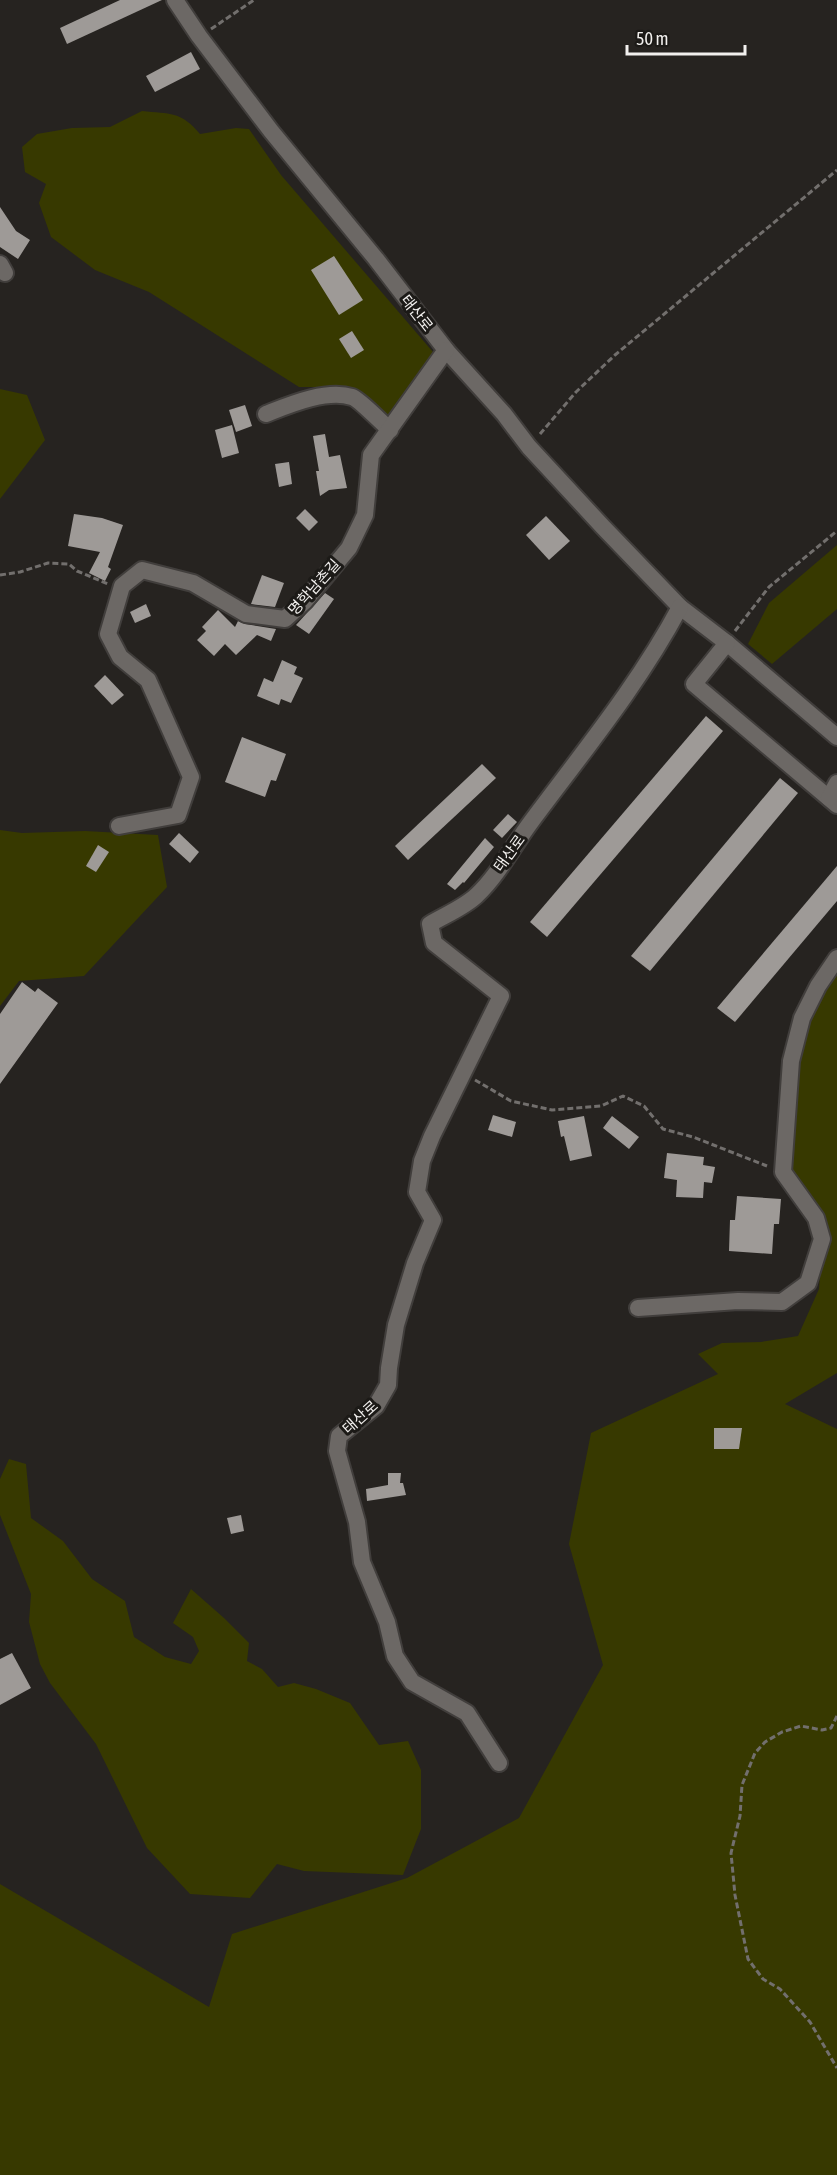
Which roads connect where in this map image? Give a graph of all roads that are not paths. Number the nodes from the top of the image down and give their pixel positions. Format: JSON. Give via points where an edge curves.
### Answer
{"nodes":[{"id":1,"x":175,"y":0,"type":"edge"},
{"id":2,"x":446,"y":350,"type":"junction"},
{"id":3,"x":266,"y":414,"type":"dead end"},
{"id":4,"x":390,"y":430,"type":"junction"},
{"id":5,"x":680,"y":607,"type":"junction"},
{"id":6,"x":728,"y":643,"type":"junction"},
{"id":7,"x":837,"y":737,"type":"edge"},
{"id":8,"x":837,"y":783,"type":"edge"},
{"id":9,"x":833,"y":801,"type":"edge"},
{"id":10,"x":119,"y":826,"type":"dead end"},
{"id":11,"x":837,"y":958,"type":"edge"},
{"id":12,"x":638,"y":1308,"type":"dead end"},
{"id":13,"x":499,"y":1763,"type":"dead end"}],
"edges":[{"from":1,"to":2,"type":"street","name":"태산로","via":[[272,131]]},
{"from":2,"to":4,"type":"street","name":"명학남촌길"},
{"from":2,"to":5,"type":"street","name":"태산로","via":[[529,447]]},
{"from":3,"to":4,"type":"street","via":[[304,399],[353,397]]},
{"from":4,"to":10,"type":"street","name":"명학남촌길","via":[[371,455],[365,515],[349,548],[285,619],[246,614],[193,583],[142,570],[121,589],[108,634],[120,657],[148,680],[191,777],[178,815]]},
{"from":5,"to":6,"type":"street","name":"태산로"},
{"from":5,"to":13,"type":"street","name":"태산로","via":[[635,681],[507,859],[476,896],[430,924],[434,943],[501,996],[422,1161],[417,1192],[433,1220],[396,1325],[388,1385],[376,1406],[339,1436],[337,1451],[357,1522],[362,1562],[387,1622],[395,1656],[412,1682],[467,1713]]},
{"from":6,"to":7,"type":"street","name":"태산로"},
{"from":6,"to":9,"type":"street","via":[[694,684]]},
{"from":8,"to":9,"type":"street"},
{"from":11,"to":12,"type":"street","via":[[802,1018],[791,1060],[783,1172],[816,1218],[822,1239],[808,1283],[782,1302]]}]}
